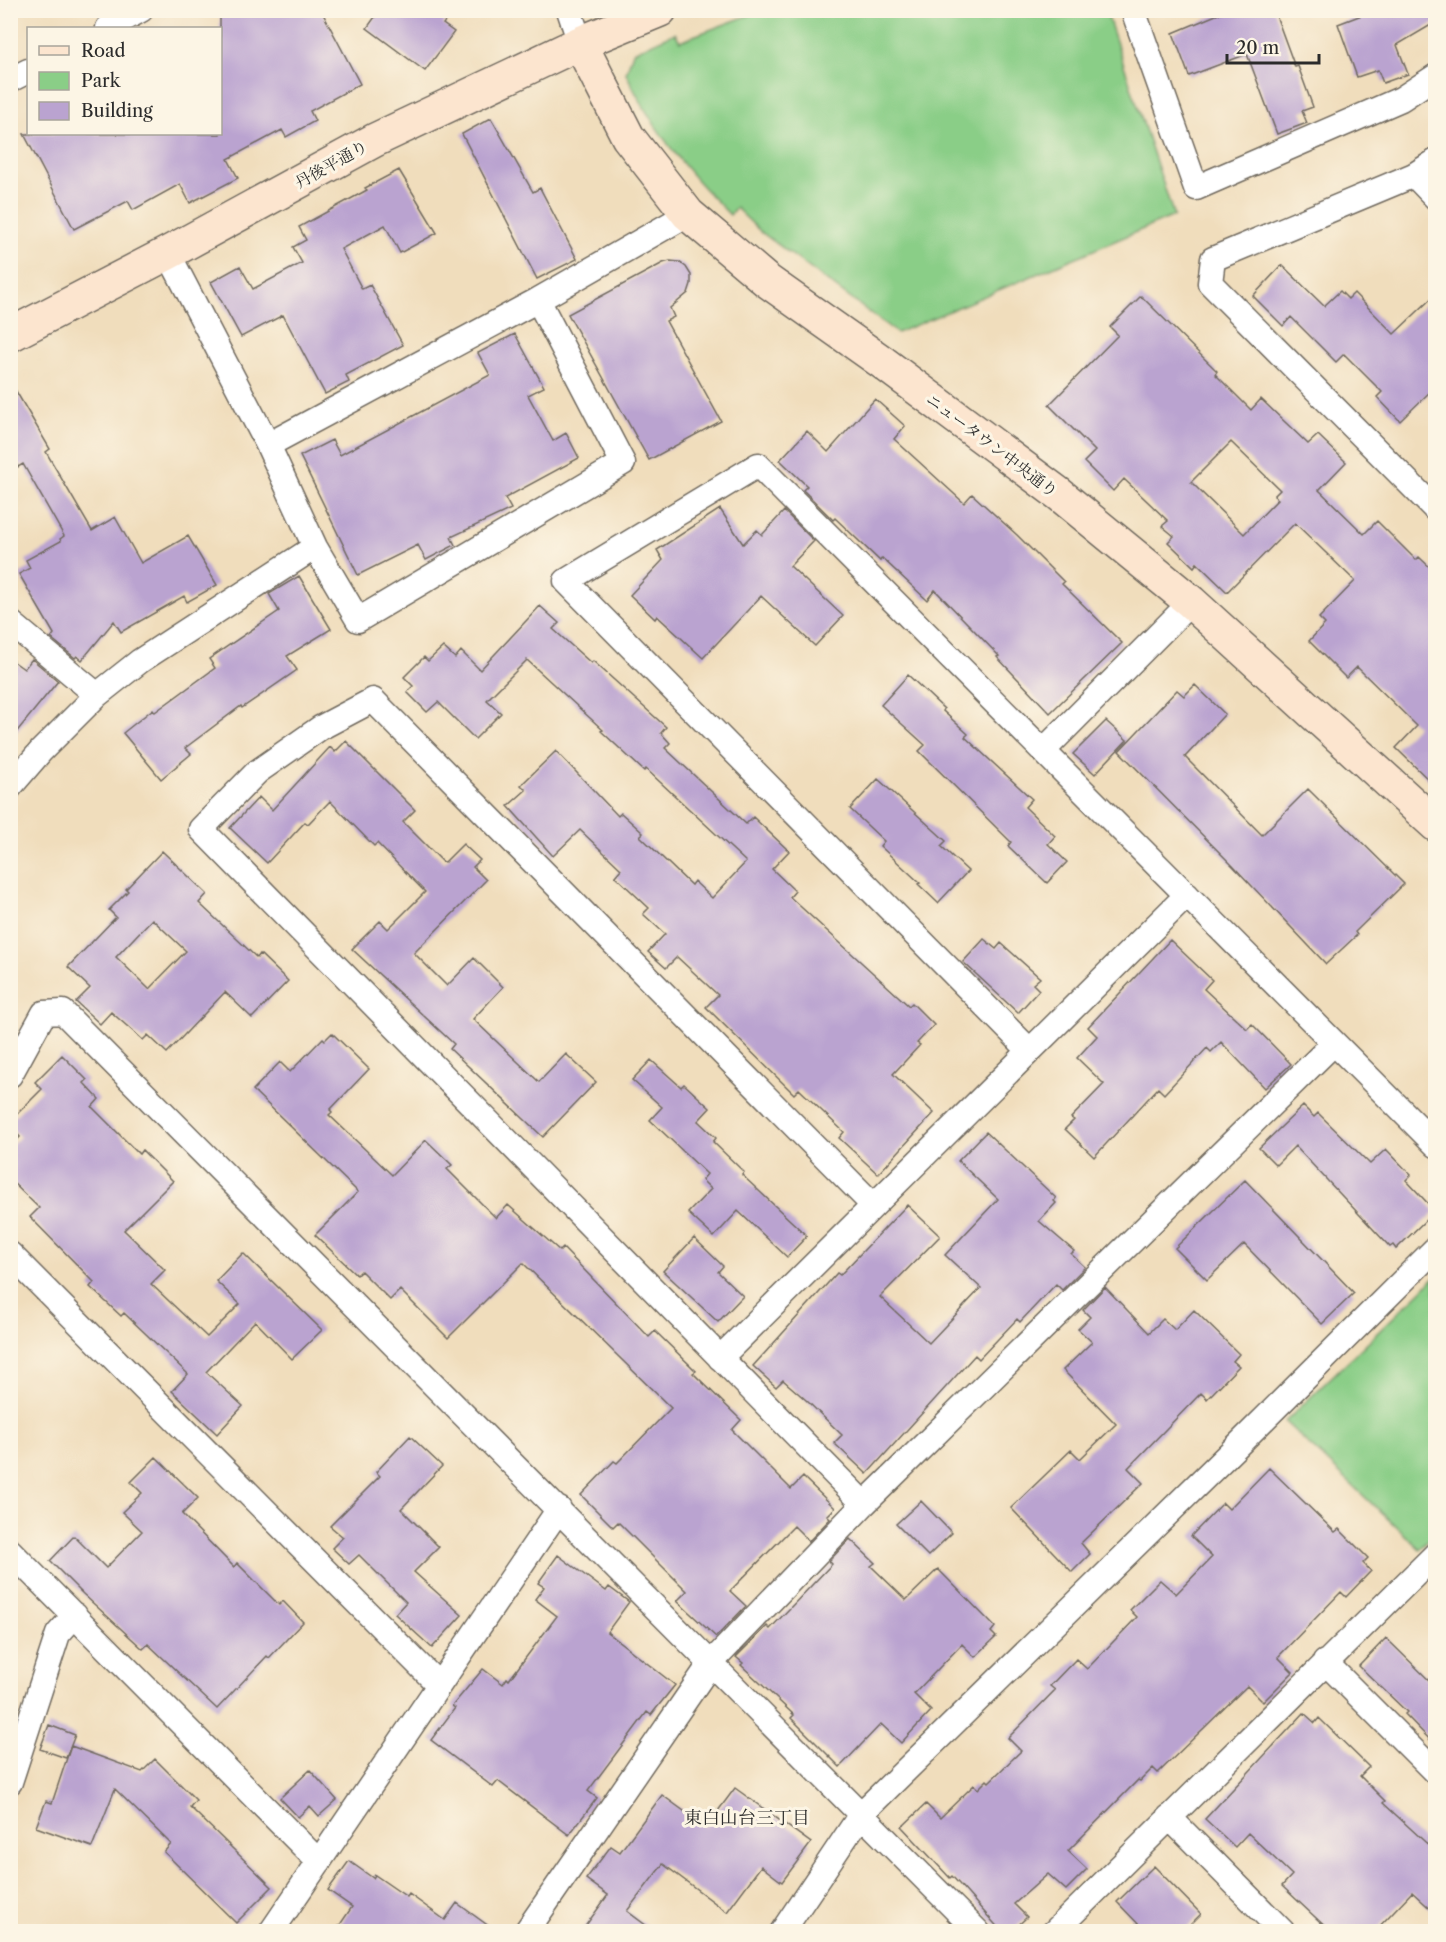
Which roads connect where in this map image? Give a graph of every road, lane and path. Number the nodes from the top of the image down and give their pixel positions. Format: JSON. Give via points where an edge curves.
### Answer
{"nodes":[{"id":1,"x":141,"y":10,"type":"edge"},
{"id":2,"x":569,"y":10,"type":"edge"},
{"id":3,"x":660,"y":10,"type":"edge"},
{"id":4,"x":1133,"y":10,"type":"edge"},
{"id":5,"x":110,"y":27,"type":"edge"},
{"id":6,"x":580,"y":43,"type":"junction"},
{"id":7,"x":27,"y":72,"type":"edge"},
{"id":8,"x":1436,"y":76,"type":"edge"},
{"id":9,"x":10,"y":80,"type":"edge"},
{"id":10,"x":1436,"y":161,"type":"edge"},
{"id":11,"x":1413,"y":175,"type":"junction"},
{"id":12,"x":1436,"y":198,"type":"edge"},
{"id":13,"x":688,"y":214,"type":"junction"},
{"id":14,"x":168,"y":253,"type":"junction"},
{"id":15,"x":538,"y":300,"type":"junction"},
{"id":16,"x":10,"y":335,"type":"edge"},
{"id":17,"x":268,"y":445,"type":"junction"},
{"id":18,"x":1436,"y":510,"type":"edge"},
{"id":19,"x":315,"y":547,"type":"junction"},
{"id":20,"x":1191,"y":602,"type":"junction"},
{"id":21,"x":10,"y":622,"type":"edge"},
{"id":22,"x":97,"y":695,"type":"junction"},
{"id":23,"x":1043,"y":752,"type":"junction"},
{"id":24,"x":10,"y":787,"type":"edge"},
{"id":25,"x":1433,"y":817,"type":"edge"},
{"id":26,"x":1187,"y":895,"type":"junction"},
{"id":27,"x":1334,"y":1043,"type":"junction"},
{"id":28,"x":1029,"y":1050,"type":"junction"},
{"id":29,"x":10,"y":1075,"type":"edge"},
{"id":30,"x":1436,"y":1145,"type":"edge"},
{"id":31,"x":873,"y":1205,"type":"junction"},
{"id":32,"x":1436,"y":1248,"type":"edge"},
{"id":33,"x":10,"y":1254,"type":"edge"},
{"id":34,"x":720,"y":1358,"type":"junction"},
{"id":35,"x":864,"y":1504,"type":"junction"},
{"id":36,"x":559,"y":1509,"type":"junction"},
{"id":37,"x":10,"y":1551,"type":"edge"},
{"id":38,"x":1436,"y":1554,"type":"edge"},
{"id":39,"x":75,"y":1615,"type":"junction"},
{"id":40,"x":1325,"y":1662,"type":"junction"},
{"id":41,"x":711,"y":1663,"type":"junction"},
{"id":42,"x":439,"y":1685,"type":"junction"},
{"id":43,"x":1436,"y":1773,"type":"edge"},
{"id":44,"x":10,"y":1782,"type":"edge"},
{"id":45,"x":862,"y":1814,"type":"junction"},
{"id":46,"x":1169,"y":1817,"type":"junction"},
{"id":47,"x":319,"y":1862,"type":"junction"},
{"id":48,"x":272,"y":1932,"type":"edge"},
{"id":49,"x":526,"y":1932,"type":"edge"},
{"id":50,"x":782,"y":1932,"type":"edge"},
{"id":51,"x":978,"y":1932,"type":"edge"},
{"id":52,"x":1054,"y":1932,"type":"edge"},
{"id":53,"x":1283,"y":1932,"type":"edge"}],
"edges":[{"from":1,"to":5,"type":"street"},
{"from":2,"to":6,"type":"street"},
{"from":3,"to":6,"type":"street","name":"丹後平通り"},
{"from":4,"to":8,"type":"street","via":[[1196,188],[1401,99]]},
{"from":6,"to":13,"type":"street","name":"ニュータウン中央通り","via":[[628,137]]},
{"from":6,"to":14,"type":"street","name":"丹後平通り","via":[[375,140]]},
{"from":7,"to":9,"type":"street"},
{"from":10,"to":11,"type":"street"},
{"from":11,"to":12,"type":"street"},
{"from":11,"to":18,"type":"street","via":[[1213,259],[1210,283]]},
{"from":13,"to":15,"type":"street"},
{"from":13,"to":20,"type":"street","name":"ニュータウン中央通り","via":[[766,279],[1059,494]]},
{"from":14,"to":16,"type":"street","name":"丹後平通り"},
{"from":14,"to":17,"type":"street"},
{"from":15,"to":17,"type":"street"},
{"from":15,"to":19,"type":"street","via":[[622,463],[358,620]]},
{"from":17,"to":19,"type":"street"},
{"from":19,"to":22,"type":"street","via":[[140,661]]},
{"from":20,"to":23,"type":"street"},
{"from":20,"to":25,"type":"street","name":"ニュータウン中央通り"},
{"from":21,"to":22,"type":"street"},
{"from":22,"to":24,"type":"street"},
{"from":23,"to":26,"type":"street"},
{"from":23,"to":28,"type":"street","via":[[758,465],[566,581]]},
{"from":26,"to":27,"type":"street"},
{"from":26,"to":28,"type":"street"},
{"from":27,"to":30,"type":"street"},
{"from":27,"to":35,"type":"street"},
{"from":28,"to":31,"type":"street"},
{"from":29,"to":36,"type":"street","via":[[44,1012],[63,1012]]},
{"from":31,"to":34,"type":"street"},
{"from":31,"to":34,"type":"street","via":[[373,700],[320,728],[257,772],[201,829]]},
{"from":32,"to":45,"type":"street"},
{"from":33,"to":42,"type":"street"},
{"from":34,"to":35,"type":"street"},
{"from":35,"to":41,"type":"street"},
{"from":36,"to":41,"type":"street"},
{"from":36,"to":42,"type":"street"},
{"from":37,"to":39,"type":"street"},
{"from":38,"to":40,"type":"street"},
{"from":39,"to":44,"type":"street","via":[[58,1634]]},
{"from":39,"to":47,"type":"street"},
{"from":40,"to":43,"type":"street"},
{"from":40,"to":46,"type":"street"},
{"from":41,"to":45,"type":"street"},
{"from":41,"to":49,"type":"street"},
{"from":42,"to":47,"type":"street"},
{"from":45,"to":50,"type":"street"},
{"from":45,"to":51,"type":"street"},
{"from":46,"to":52,"type":"street"},
{"from":46,"to":53,"type":"street"},
{"from":47,"to":48,"type":"street"}]}
